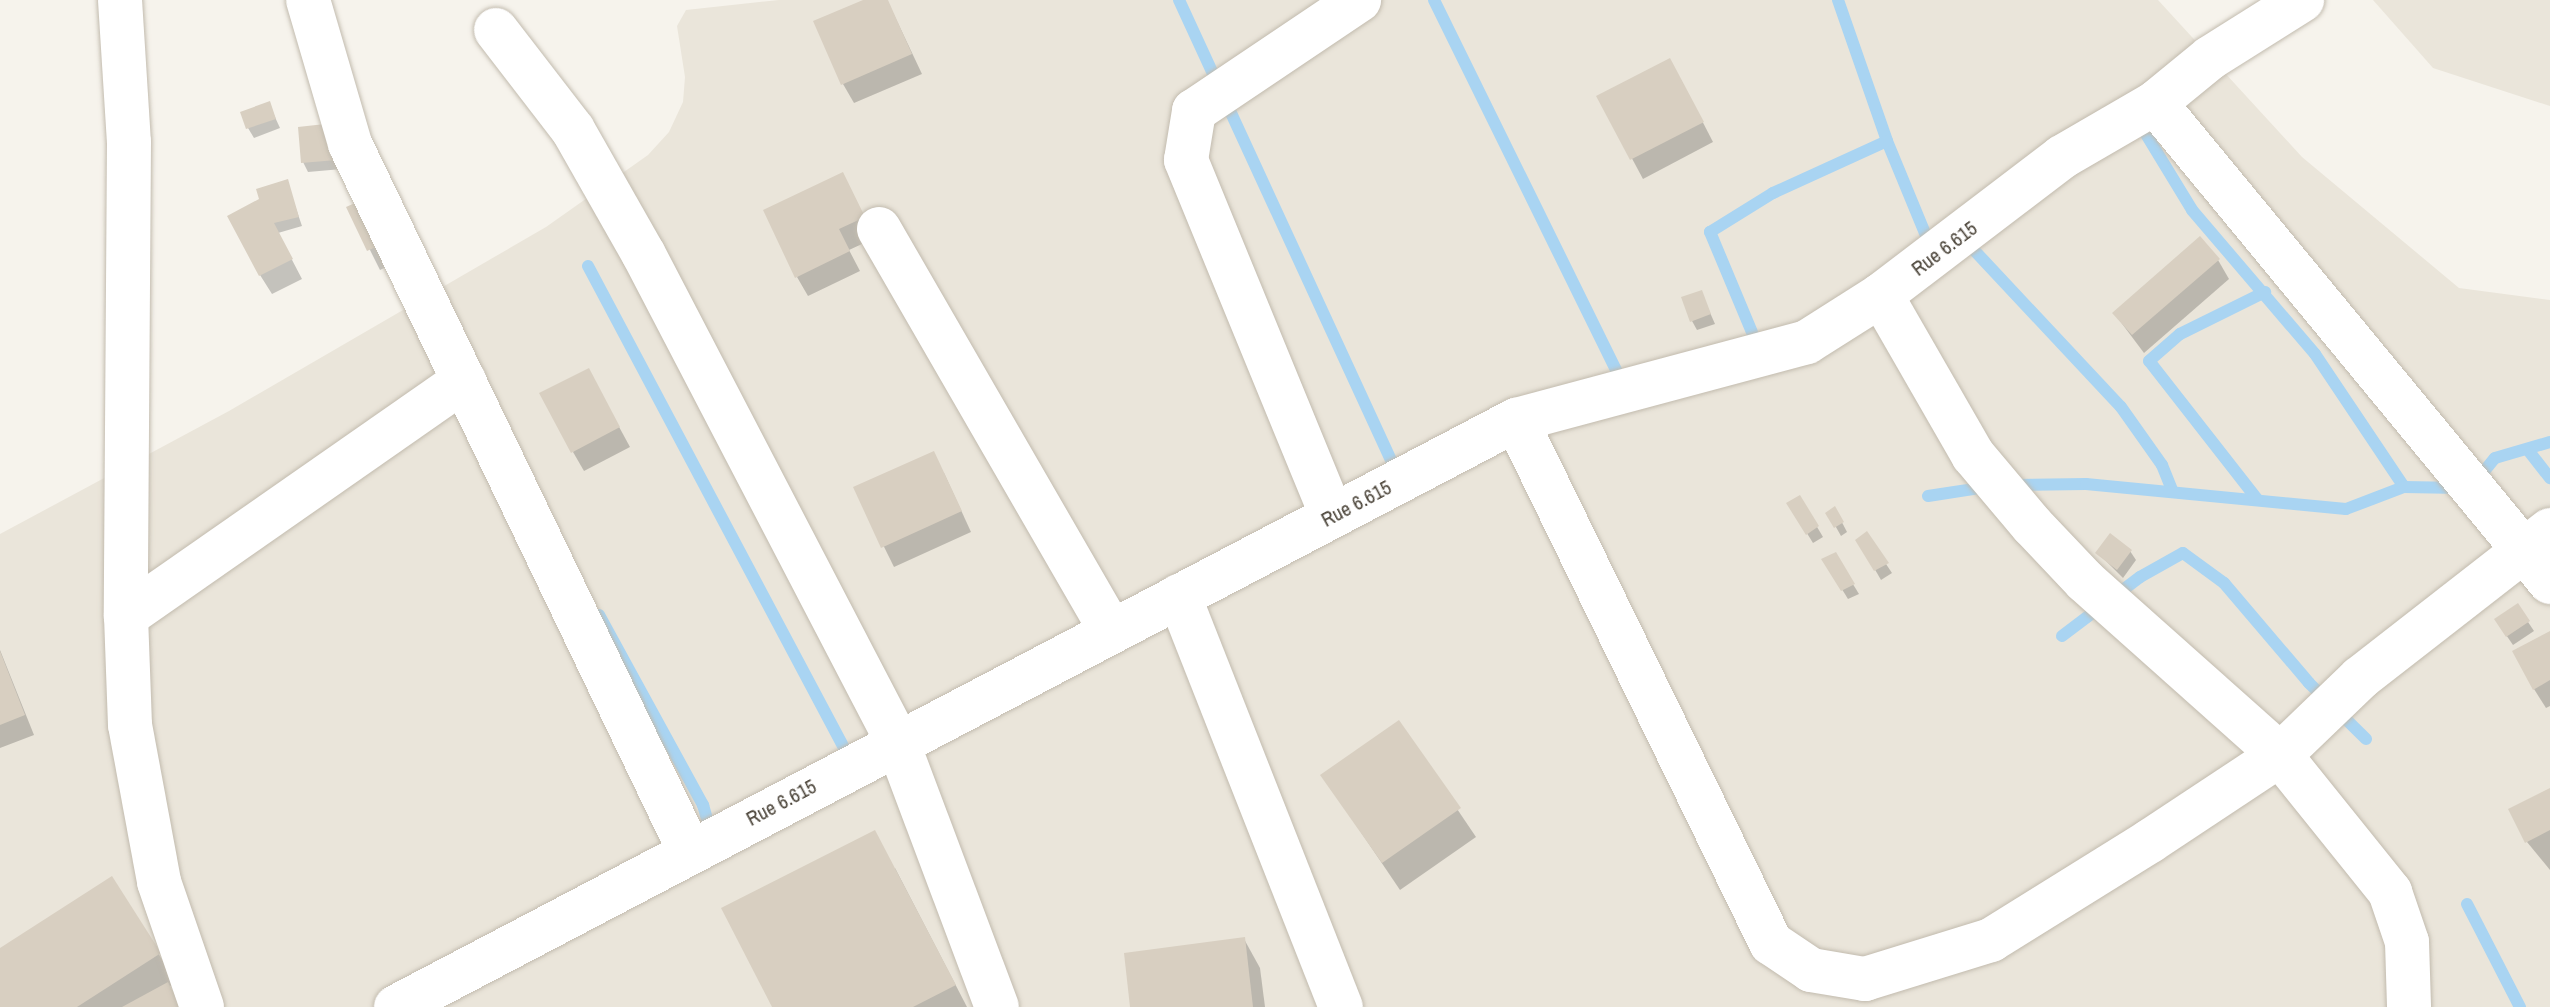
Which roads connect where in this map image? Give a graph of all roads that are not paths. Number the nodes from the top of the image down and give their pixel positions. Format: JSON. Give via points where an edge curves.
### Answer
{"nodes":[{"id":1,"x":120,"y":0,"type":"edge"},
{"id":2,"x":308,"y":0,"type":"edge"},
{"id":3,"x":1359,"y":0,"type":"edge"},
{"id":4,"x":2285,"y":4,"type":"edge"},
{"id":5,"x":496,"y":30,"type":"dead end"},
{"id":6,"x":2155,"y":103,"type":"junction"},
{"id":7,"x":879,"y":229,"type":"dead end"},
{"id":8,"x":1881,"y":295,"type":"junction"},
{"id":9,"x":464,"y":380,"type":"junction"},
{"id":10,"x":1516,"y":420,"type":"junction"},
{"id":11,"x":1332,"y":516,"type":"junction"},
{"id":12,"x":2542,"y":553,"type":"edge"},
{"id":13,"x":1179,"y":596,"type":"junction"},
{"id":14,"x":126,"y":616,"type":"junction"},
{"id":15,"x":1111,"y":631,"type":"junction"},
{"id":16,"x":897,"y":741,"type":"junction"},
{"id":17,"x":2280,"y":755,"type":"junction"},
{"id":18,"x":689,"y":850,"type":"junction"},
{"id":19,"x":457,"y":992,"type":"edge"},
{"id":20,"x":202,"y":1007,"type":"edge"},
{"id":21,"x":396,"y":1007,"type":"edge"},
{"id":22,"x":997,"y":1007,"type":"edge"},
{"id":23,"x":1341,"y":1007,"type":"edge"},
{"id":24,"x":2409,"y":1007,"type":"edge"}],
"edges":[{"from":1,"to":14,"type":"street","via":[[129,142]]},
{"from":2,"to":9,"type":"street","via":[[350,144]]},
{"from":3,"to":11,"type":"street","via":[[1194,111],[1186,160]]},
{"from":4,"to":6,"type":"street","name":"Rue 6.615"},
{"from":5,"to":16,"type":"street","via":[[573,130],[643,253]]},
{"from":6,"to":8,"type":"street","name":"Rue 6.615","via":[[2062,157]]},
{"from":6,"to":12,"type":"street"},
{"from":7,"to":15,"type":"street"},
{"from":8,"to":10,"type":"street","name":"Rue 6.615","via":[[1807,342]]},
{"from":8,"to":17,"type":"street","via":[[1973,455],[2032,525],[2085,581]]},
{"from":9,"to":14,"type":"street"},
{"from":9,"to":18,"type":"street"},
{"from":10,"to":11,"type":"street","name":"Rue 6.615"},
{"from":10,"to":17,"type":"street","via":[[1771,943],[1811,970],[1865,979],[1991,940]]},
{"from":11,"to":13,"type":"street","name":"Rue 6.615"},
{"from":12,"to":17,"type":"street","via":[[2360,678]]},
{"from":13,"to":15,"type":"street","name":"Rue 6.615"},
{"from":13,"to":23,"type":"street"},
{"from":14,"to":20,"type":"street","via":[[130,725],[159,882]]},
{"from":15,"to":16,"type":"street","name":"Rue 6.615"},
{"from":16,"to":18,"type":"street","name":"Rue 6.615"},
{"from":16,"to":22,"type":"street"},
{"from":17,"to":24,"type":"street","via":[[2390,892],[2407,942]]},
{"from":18,"to":19,"type":"street","name":"Rue 6.615"},
{"from":19,"to":21,"type":"street","name":"Rue 6.615"}]}
